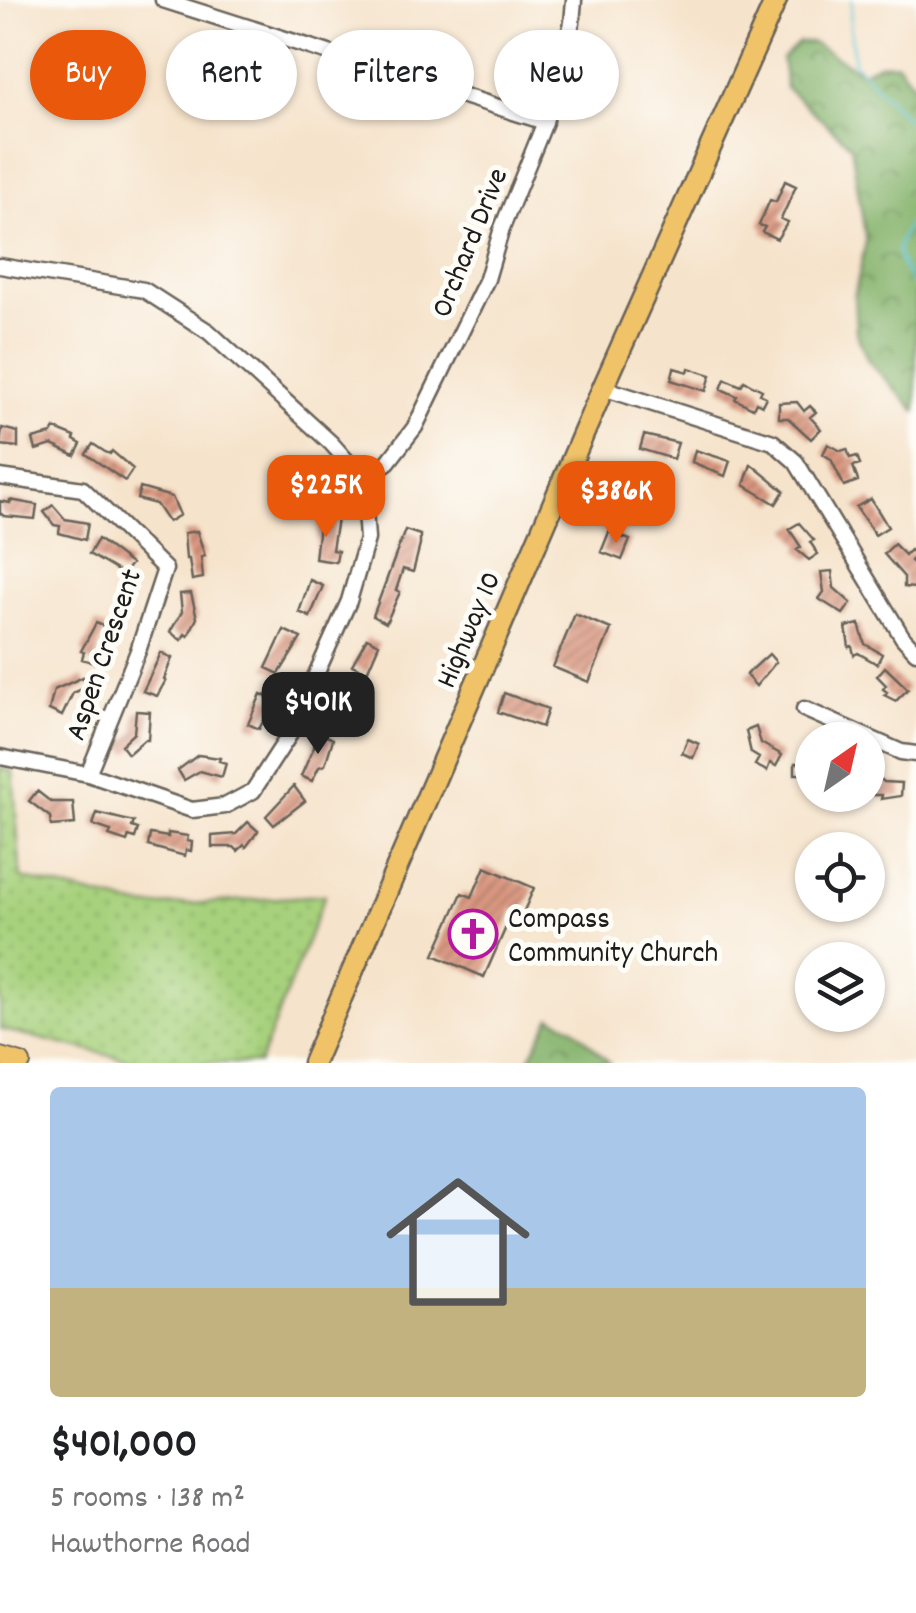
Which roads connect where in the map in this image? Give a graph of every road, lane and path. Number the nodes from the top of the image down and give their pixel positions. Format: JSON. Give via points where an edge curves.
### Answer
{"nodes":[{"id":1,"x":164,"y":0,"type":"edge"},
{"id":2,"x":574,"y":0,"type":"edge"},
{"id":3,"x":776,"y":0,"type":"edge"},
{"id":4,"x":545,"y":122,"type":"junction"},
{"id":5,"x":0,"y":266,"type":"edge"},
{"id":6,"x":603,"y":388,"type":"junction"},
{"id":7,"x":0,"y":477,"type":"edge"},
{"id":8,"x":362,"y":479,"type":"junction"},
{"id":9,"x":916,"y":652,"type":"edge"},
{"id":10,"x":804,"y":709,"type":"dead end"},
{"id":11,"x":916,"y":754,"type":"edge"},
{"id":12,"x":0,"y":757,"type":"edge"},
{"id":13,"x":88,"y":774,"type":"junction"},
{"id":14,"x":0,"y":1057,"type":"edge"},
{"id":15,"x":21,"y":1063,"type":"edge"},
{"id":16,"x":313,"y":1063,"type":"edge"}],
"edges":[{"from":1,"to":4,"type":"street"},
{"from":2,"to":4,"type":"street","name":"Orchard Drive"},
{"from":3,"to":6,"type":"highway","name":"Highway 10"},
{"from":4,"to":8,"type":"street","name":"Orchard Drive","via":[[487,279],[415,427],[388,462]]},
{"from":5,"to":8,"type":"street","via":[[144,290],[210,332],[332,443]]},
{"from":6,"to":9,"type":"street","via":[[736,428],[785,452]]},
{"from":6,"to":16,"type":"highway","name":"Highway 10"},
{"from":7,"to":13,"type":"street","name":"Aspen Crescent","via":[[83,489],[165,569]]},
{"from":8,"to":13,"type":"street","via":[[367,539],[349,601],[288,737],[253,791],[226,806],[192,810]]},
{"from":10,"to":11,"type":"street"},
{"from":12,"to":13,"type":"street"},
{"from":14,"to":15,"type":"main road"}]}
